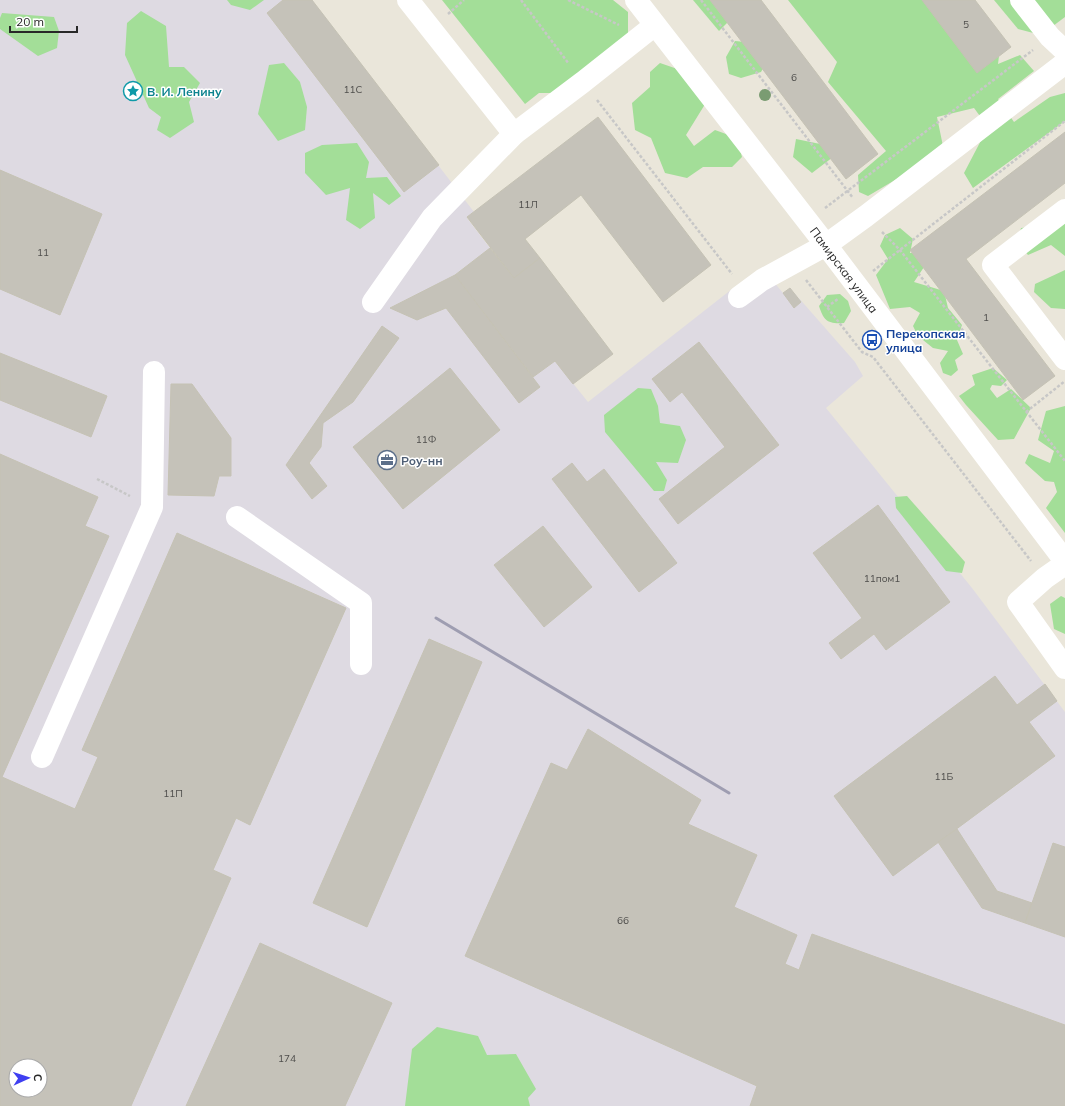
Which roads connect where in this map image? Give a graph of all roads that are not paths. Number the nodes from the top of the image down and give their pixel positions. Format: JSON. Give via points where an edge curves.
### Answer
{"nodes":[{"id":1,"x":408,"y":0,"type":"edge"},
{"id":2,"x":636,"y":0,"type":"edge"},
{"id":3,"x":1021,"y":0,"type":"edge"},
{"id":4,"x":648,"y":30,"type":"junction"},
{"id":5,"x":1058,"y":44,"type":"edge"},
{"id":6,"x":1065,"y":63,"type":"edge"},
{"id":7,"x":514,"y":134,"type":"junction"},
{"id":8,"x":1065,"y":210,"type":"edge"},
{"id":9,"x":826,"y":245,"type":"junction"},
{"id":10,"x":742,"y":295,"type":"road end"},
{"id":11,"x":373,"y":302,"type":"dead end"},
{"id":12,"x":1065,"y":359,"type":"edge"},
{"id":13,"x":154,"y":372,"type":"dead end"},
{"id":14,"x":237,"y":517,"type":"dead end"},
{"id":15,"x":1065,"y":563,"type":"edge"},
{"id":16,"x":361,"y":664,"type":"dead end"},
{"id":17,"x":1065,"y":668,"type":"edge"},
{"id":18,"x":42,"y":757,"type":"dead end"}],
"edges":[{"from":1,"to":7,"type":"street"},
{"from":2,"to":4,"type":"street","name":"Памирская улица"},
{"from":3,"to":5,"type":"street"},
{"from":4,"to":7,"type":"street"},
{"from":4,"to":9,"type":"street","name":"Памирская улица"},
{"from":6,"to":9,"type":"street"},
{"from":7,"to":11,"type":"street","via":[[432,218]]},
{"from":8,"to":12,"type":"street","via":[[993,265]]},
{"from":9,"to":10,"type":"street","via":[[762,280]]},
{"from":9,"to":15,"type":"street","name":"Памирская улица"},
{"from":13,"to":18,"type":"street","via":[[152,507]]},
{"from":14,"to":16,"type":"street","via":[[361,603]]},
{"from":15,"to":17,"type":"street","via":[[1018,602]]}]}
